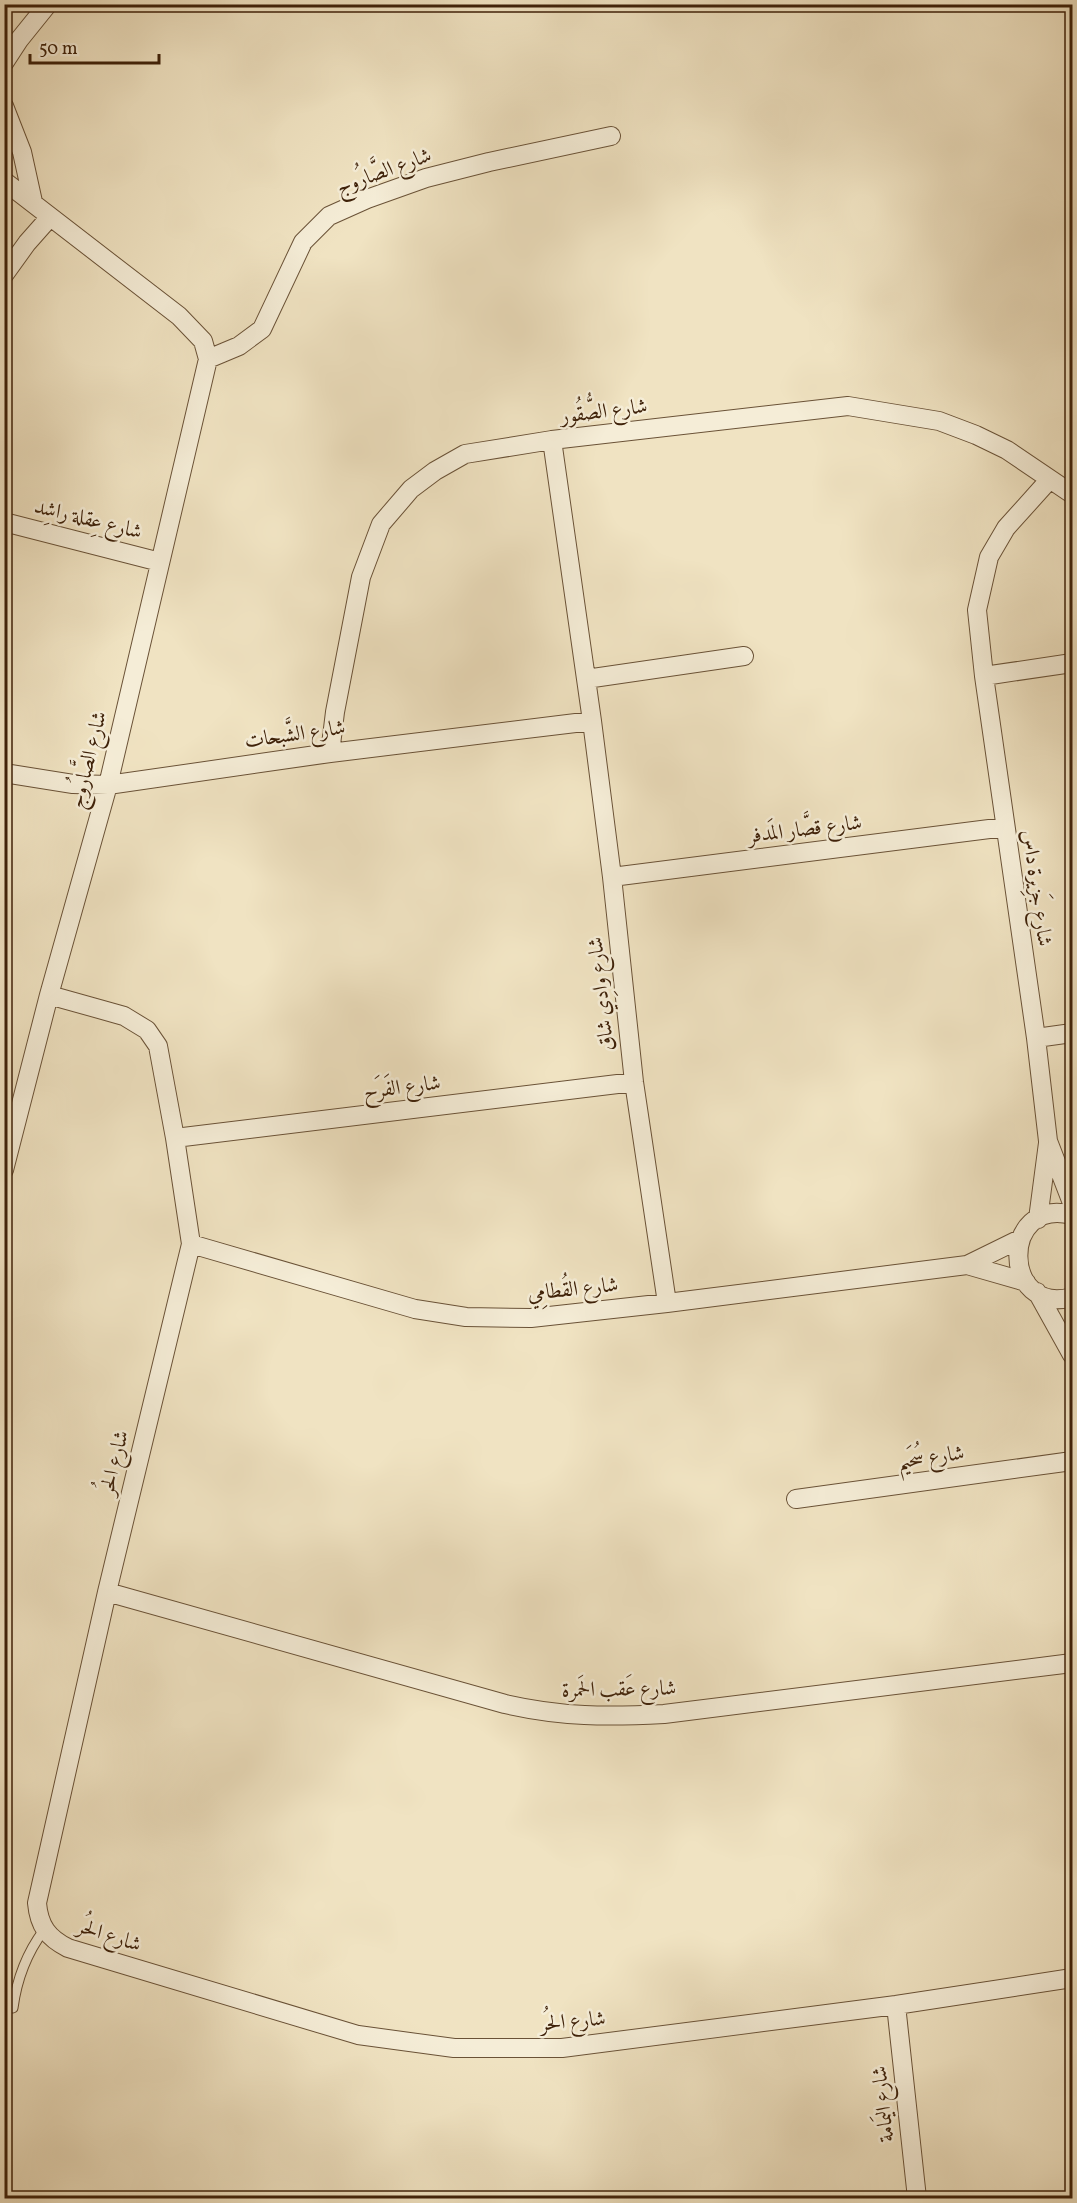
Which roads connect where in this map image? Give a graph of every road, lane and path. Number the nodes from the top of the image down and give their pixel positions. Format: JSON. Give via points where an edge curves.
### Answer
{"nodes":[{"id":1,"x":48,"y":4,"type":"edge"},
{"id":2,"x":4,"y":63,"type":"edge"},
{"id":3,"x":4,"y":106,"type":"edge"},
{"id":4,"x":611,"y":136,"type":"dead end"},
{"id":5,"x":4,"y":181,"type":"edge"},
{"id":6,"x":33,"y":202,"type":"junction"},
{"id":7,"x":50,"y":217,"type":"junction"},
{"id":8,"x":4,"y":275,"type":"edge"},
{"id":9,"x":208,"y":359,"type":"junction"},
{"id":10,"x":552,"y":440,"type":"junction"},
{"id":11,"x":1050,"y":478,"type":"junction"},
{"id":12,"x":1072,"y":494,"type":"edge"},
{"id":13,"x":4,"y":522,"type":"edge"},
{"id":14,"x":160,"y":562,"type":"junction"},
{"id":15,"x":744,"y":656,"type":"dead end"},
{"id":16,"x":1072,"y":663,"type":"edge"},
{"id":17,"x":984,"y":676,"type":"junction"},
{"id":18,"x":586,"y":679,"type":"junction"},
{"id":19,"x":592,"y":722,"type":"junction"},
{"id":20,"x":330,"y":753,"type":"junction"},
{"id":21,"x":4,"y":772,"type":"edge"},
{"id":22,"x":108,"y":785,"type":"junction"},
{"id":23,"x":1005,"y":827,"type":"junction"},
{"id":24,"x":612,"y":877,"type":"junction"},
{"id":25,"x":49,"y":995,"type":"junction"},
{"id":26,"x":1072,"y":1033,"type":"edge"},
{"id":27,"x":1036,"y":1038,"type":"junction"},
{"id":28,"x":634,"y":1082,"type":"junction"},
{"id":29,"x":176,"y":1138,"type":"junction"},
{"id":30,"x":1048,"y":1141,"type":"junction"},
{"id":31,"x":4,"y":1170,"type":"edge"},
{"id":32,"x":1072,"y":1203,"type":"edge"},
{"id":33,"x":1072,"y":1215,"type":"edge"},
{"id":34,"x":1038,"y":1219,"type":"junction"},
{"id":35,"x":1020,"y":1239,"type":"junction"},
{"id":36,"x":191,"y":1244,"type":"junction"},
{"id":37,"x":967,"y":1265,"type":"junction"},
{"id":38,"x":1032,"y":1287,"type":"junction"},
{"id":39,"x":1072,"y":1297,"type":"edge"},
{"id":40,"x":667,"y":1303,"type":"junction"},
{"id":41,"x":1072,"y":1352,"type":"edge"},
{"id":42,"x":1072,"y":1461,"type":"edge"},
{"id":43,"x":796,"y":1499,"type":"dead end"},
{"id":44,"x":107,"y":1592,"type":"junction"},
{"id":45,"x":1072,"y":1663,"type":"edge"},
{"id":46,"x":44,"y":1930,"type":"junction"},
{"id":47,"x":1072,"y":1978,"type":"edge"},
{"id":48,"x":896,"y":2005,"type":"junction"},
{"id":49,"x":13,"y":2008,"type":"dead end"},
{"id":50,"x":917,"y":2199,"type":"edge"}],
"edges":[{"from":1,"to":2,"type":"street"},
{"from":3,"to":6,"type":"street","via":[[22,152]]},
{"from":4,"to":9,"type":"street","name":"شارع الصَّارُوج","via":[[426,178],[329,216],[303,242],[262,329],[239,346]]},
{"from":5,"to":6,"type":"street"},
{"from":6,"to":7,"type":"street"},
{"from":7,"to":8,"type":"street"},
{"from":7,"to":9,"type":"street","via":[[179,316],[203,341]]},
{"from":9,"to":14,"type":"street","name":"شارع الصَّارُوج"},
{"from":10,"to":11,"type":"street","name":"شارع الصُّقُور","via":[[848,406],[939,421],[1007,450]]},
{"from":10,"to":18,"type":"street","name":"شارع وادِي شاق"},
{"from":10,"to":20,"type":"street","name":"شارع الصُّقُور","via":[[465,454],[411,489],[381,524],[361,577]]},
{"from":11,"to":12,"type":"street","name":"شارع الصُّقُور"},
{"from":11,"to":17,"type":"street","name":"شارع جَزِيرة داس","via":[[1006,528],[989,557],[977,610]]},
{"from":13,"to":14,"type":"street","name":"شارع عِقلة راشِد"},
{"from":14,"to":22,"type":"street","name":"شارع الصَّارُوج"},
{"from":15,"to":18,"type":"street"},
{"from":16,"to":17,"type":"street"},
{"from":17,"to":23,"type":"street","name":"شارع جَزِيرة داس"},
{"from":18,"to":19,"type":"street","name":"شارع وادِي شاق"},
{"from":19,"to":20,"type":"street","name":"شارع الشَّبحات"},
{"from":19,"to":24,"type":"street","name":"شارع وادِي شاق"},
{"from":20,"to":22,"type":"street","name":"شارع الشَّبحات"},
{"from":21,"to":22,"type":"street","name":"شارع الشَّبحات","via":[[73,784]]},
{"from":22,"to":25,"type":"street","name":"شارع الصَّارُوج"},
{"from":23,"to":24,"type":"street","name":"شارع قصَّار المَدفر"},
{"from":23,"to":27,"type":"street","name":"شارع جَزِيرة داس"},
{"from":24,"to":28,"type":"street","name":"شارع وادِي شاق"},
{"from":25,"to":29,"type":"street","name":"شارع الحُر","via":[[124,1016],[147,1030],[158,1046]]},
{"from":25,"to":31,"type":"street","name":"شارع الصَّارُوج"},
{"from":26,"to":27,"type":"street"},
{"from":27,"to":30,"type":"street","name":"شارع جَزِيرة داس"},
{"from":28,"to":29,"type":"street","name":"شارع الفَرَح"},
{"from":28,"to":40,"type":"street","name":"شارع وادِي شاق"},
{"from":29,"to":36,"type":"street","name":"شارع الحُر"},
{"from":30,"to":32,"type":"street","name":"شارع جَزِيرة داس"},
{"from":30,"to":34,"type":"street","name":"شارع جَزِيرة داس"},
{"from":33,"to":34,"type":"street","via":[[1050,1214]]},
{"from":34,"to":35,"type":"street"},
{"from":35,"to":37,"type":"street","name":"شارع القُطامِي"},
{"from":35,"to":38,"type":"street","via":[[1017,1262]]},
{"from":36,"to":40,"type":"street","name":"شارع القُطامِي","via":[[416,1309],[466,1317],[531,1317]]},
{"from":36,"to":44,"type":"street","name":"شارع الحُر"},
{"from":37,"to":38,"type":"street","name":"شارع القُطامِي"},
{"from":37,"to":40,"type":"street","name":"شارع القُطامِي"},
{"from":38,"to":39,"type":"street","name":"شارع القُطامِي","via":[[1050,1298]]},
{"from":38,"to":41,"type":"street"},
{"from":42,"to":43,"type":"street","name":"شارع سُحَيم"},
{"from":44,"to":45,"type":"street","name":"شارع عَقب الحَمرة","via":[[544,1713],[606,1717],[664,1714]]},
{"from":44,"to":46,"type":"street","name":"شارع الحُر","via":[[37,1903]]},
{"from":46,"to":48,"type":"street","name":"شارع الحُر","via":[[68,1948],[358,2035],[454,2048],[562,2048]]},
{"from":46,"to":49,"type":"lane","via":[[22,1967]]},
{"from":47,"to":48,"type":"street","name":"شارع الحُر"},
{"from":48,"to":50,"type":"street","name":"شارع اليَمامة"}]}
